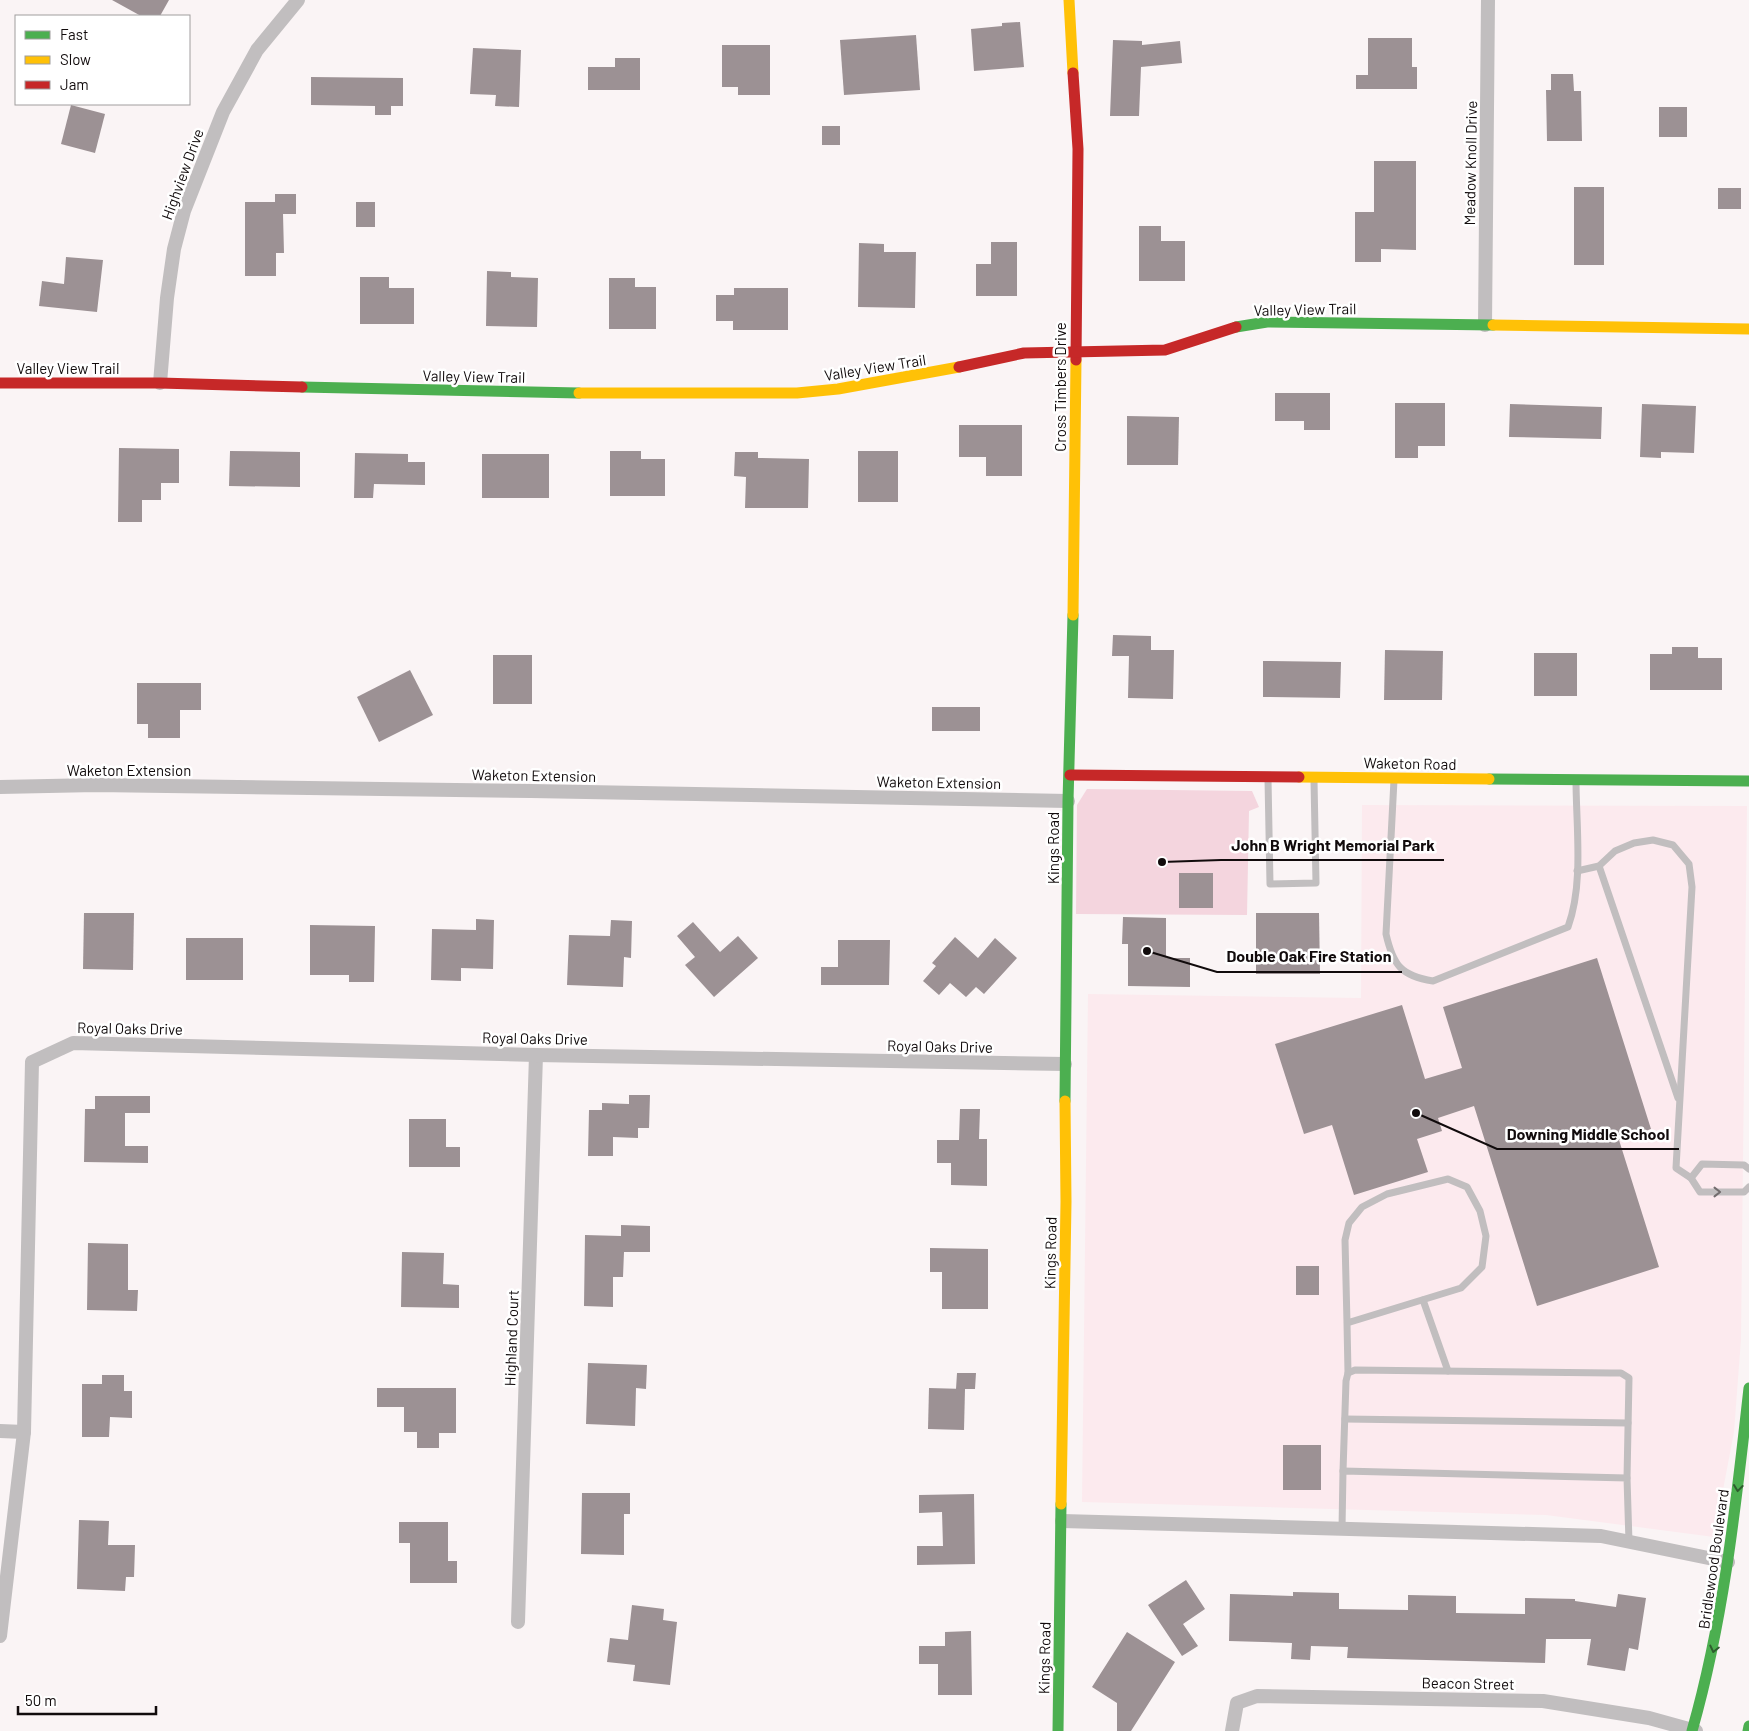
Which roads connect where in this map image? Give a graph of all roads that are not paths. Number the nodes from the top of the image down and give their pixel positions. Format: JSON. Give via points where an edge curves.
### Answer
{"nodes":[{"id":1,"x":298,"y":0,"type":"edge"},
{"id":2,"x":1069,"y":0,"type":"edge"},
{"id":3,"x":1488,"y":0,"type":"edge"},
{"id":4,"x":1485,"y":326,"type":"junction"},
{"id":5,"x":1749,"y":329,"type":"edge"},
{"id":6,"x":1076,"y":353,"type":"junction"},
{"id":7,"x":0,"y":383,"type":"edge"},
{"id":8,"x":160,"y":383,"type":"junction"},
{"id":9,"x":1070,"y":775,"type":"junction"},
{"id":10,"x":1268,"y":776,"type":"junction"},
{"id":11,"x":1314,"y":777,"type":"junction"},
{"id":12,"x":1394,"y":777,"type":"junction"},
{"id":13,"x":1576,"y":780,"type":"junction"},
{"id":14,"x":1749,"y":781,"type":"edge"},
{"id":15,"x":0,"y":788,"type":"edge"},
{"id":16,"x":1068,"y":801,"type":"junction"},
{"id":17,"x":1599,"y":866,"type":"junction"},
{"id":18,"x":1577,"y":871,"type":"junction"},
{"id":19,"x":536,"y":1055,"type":"junction"},
{"id":20,"x":1065,"y":1064,"type":"junction"},
{"id":21,"x":1680,"y":1103,"type":"junction"},
{"id":22,"x":1749,"y":1169,"type":"edge"},
{"id":23,"x":1691,"y":1178,"type":"junction"},
{"id":24,"x":1749,"y":1187,"type":"edge"},
{"id":25,"x":1423,"y":1300,"type":"junction"},
{"id":26,"x":1347,"y":1323,"type":"junction"},
{"id":27,"x":1448,"y":1371,"type":"junction"},
{"id":28,"x":1348,"y":1373,"type":"junction"},
{"id":29,"x":1749,"y":1388,"type":"edge"},
{"id":30,"x":1344,"y":1419,"type":"junction"},
{"id":31,"x":1628,"y":1423,"type":"junction"},
{"id":32,"x":0,"y":1431,"type":"edge"},
{"id":33,"x":24,"y":1432,"type":"junction"},
{"id":34,"x":1343,"y":1471,"type":"junction"},
{"id":35,"x":1627,"y":1478,"type":"junction"},
{"id":36,"x":1062,"y":1521,"type":"junction"},
{"id":37,"x":1342,"y":1529,"type":"junction"},
{"id":38,"x":1629,"y":1542,"type":"junction"},
{"id":39,"x":1728,"y":1562,"type":"junction"},
{"id":40,"x":518,"y":1622,"type":"dead end"},
{"id":41,"x":0,"y":1636,"type":"edge"},
{"id":42,"x":1749,"y":1726,"type":"edge"},
{"id":43,"x":1058,"y":1731,"type":"edge"},
{"id":44,"x":1232,"y":1731,"type":"edge"},
{"id":45,"x":1693,"y":1731,"type":"edge"},
{"id":46,"x":1748,"y":1731,"type":"edge"}],
"edges":[{"from":1,"to":8,"type":"street","name":"Highview Drive","via":[[257,50],[223,112],[184,211],[174,249],[167,298]]},
{"from":2,"to":6,"type":"street","name":"Cross Timbers Drive","via":[[1078,149]]},
{"from":3,"to":4,"type":"street","name":"Meadow Knoll Drive"},
{"from":4,"to":5,"type":"street","name":"Valley View Trail"},
{"from":4,"to":6,"type":"street","name":"Valley View Trail","via":[[1267,322],[1227,328],[1165,350]]},
{"from":6,"to":8,"type":"street","name":"Valley View Trail","via":[[1024,354],[927,374],[797,393],[551,393]]},
{"from":6,"to":9,"type":"street","name":"Cross Timbers Drive"},
{"from":7,"to":8,"type":"street","name":"Valley View Trail"},
{"from":9,"to":10,"type":"street","name":"Waketon Road"},
{"from":9,"to":16,"type":"street","name":"Kings Road"},
{"from":10,"to":11,"type":"street","name":"Waketon Road"},
{"from":10,"to":11,"type":"lane","via":[[1270,884],[1316,883]]},
{"from":11,"to":12,"type":"street","name":"Waketon Road"},
{"from":12,"to":13,"type":"street","name":"Waketon Road"},
{"from":12,"to":18,"type":"lane","via":[[1386,934],[1390,954],[1400,968],[1414,978],[1433,981],[1568,927],[1574,910]]},
{"from":13,"to":14,"type":"street","name":"Waketon Road"},
{"from":13,"to":18,"type":"lane"},
{"from":15,"to":16,"type":"street","name":"Waketon Extension","via":[[96,785]]},
{"from":16,"to":20,"type":"street","name":"Kings Road"},
{"from":17,"to":18,"type":"lane"},
{"from":17,"to":21,"type":"lane"},
{"from":17,"to":21,"type":"lane","via":[[1616,850],[1653,840],[1672,845],[1689,864],[1692,887]]},
{"from":19,"to":20,"type":"street","name":"Royal Oaks Drive"},
{"from":19,"to":33,"type":"street","name":"Royal Oaks Drive","via":[[73,1043],[32,1062]]},
{"from":19,"to":40,"type":"street","name":"Highland Court"},
{"from":20,"to":36,"type":"street","name":"Kings Road"},
{"from":21,"to":23,"type":"lane","via":[[1676,1168]]},
{"from":22,"to":23,"type":"lane","via":[[1744,1165],[1702,1164]]},
{"from":23,"to":24,"type":"lane","one_way":true,"via":[[1700,1192],[1744,1192]]},
{"from":25,"to":26,"type":"lane"},
{"from":25,"to":26,"type":"lane","via":[[1461,1288],[1482,1267],[1486,1236],[1480,1211],[1467,1187],[1448,1179],[1387,1194],[1362,1207],[1349,1223],[1345,1240]]},
{"from":25,"to":27,"type":"lane"},
{"from":26,"to":28,"type":"lane"},
{"from":27,"to":28,"type":"lane","via":[[1355,1370]]},
{"from":27,"to":31,"type":"lane","via":[[1621,1374],[1628,1378]]},
{"from":28,"to":30,"type":"lane"},
{"from":29,"to":39,"type":"street","name":"Bridlewood Boulevard","one_way":true},
{"from":30,"to":31,"type":"lane"},
{"from":30,"to":34,"type":"lane"},
{"from":31,"to":35,"type":"lane"},
{"from":32,"to":33,"type":"street"},
{"from":33,"to":41,"type":"street"},
{"from":34,"to":35,"type":"lane"},
{"from":34,"to":37,"type":"lane"},
{"from":35,"to":38,"type":"lane"},
{"from":36,"to":37,"type":"street"},
{"from":36,"to":43,"type":"street","name":"Kings Road"},
{"from":37,"to":38,"type":"street","via":[[1601,1536]]},
{"from":38,"to":39,"type":"street"},
{"from":39,"to":45,"type":"street","name":"Bridlewood Boulevard","one_way":true,"via":[[1720,1622]]},
{"from":42,"to":46,"type":"street"},
{"from":44,"to":45,"type":"street","name":"Beacon Street","via":[[1237,1703],[1257,1696],[1543,1701],[1649,1718]]}]}
